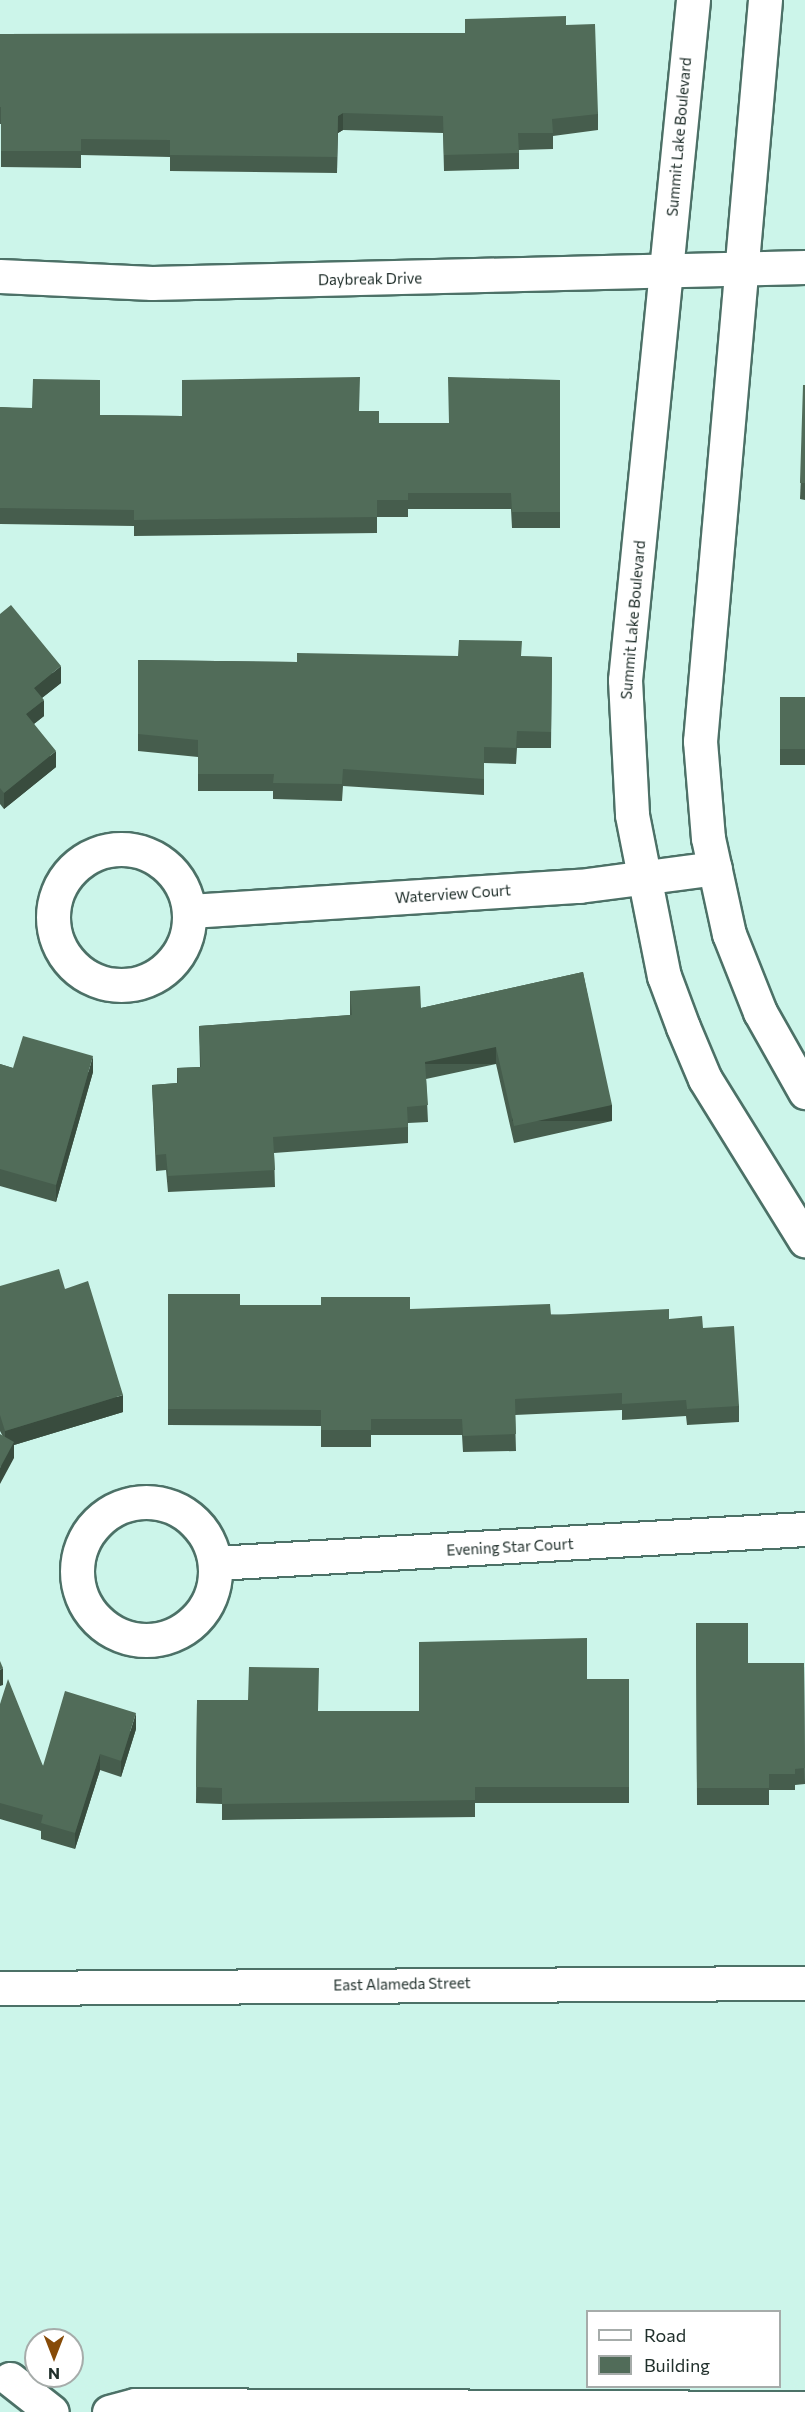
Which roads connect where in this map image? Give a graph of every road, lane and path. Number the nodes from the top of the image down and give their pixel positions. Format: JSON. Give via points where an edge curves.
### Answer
{"nodes":[{"id":1,"x":693,"y":0,"type":"edge"},
{"id":2,"x":765,"y":0,"type":"edge"},
{"id":3,"x":805,"y":267,"type":"edge"},
{"id":4,"x":740,"y":269,"type":"junction"},
{"id":5,"x":666,"y":271,"type":"junction"},
{"id":6,"x":0,"y":276,"type":"edge"},
{"id":7,"x":714,"y":868,"type":"junction"},
{"id":8,"x":640,"y":879,"type":"junction"},
{"id":9,"x":190,"y":911,"type":"junction"},
{"id":10,"x":805,"y":1092,"type":"edge"},
{"id":11,"x":805,"y":1239,"type":"edge"},
{"id":12,"x":805,"y":1529,"type":"edge"},
{"id":13,"x":215,"y":1563,"type":"junction"},
{"id":14,"x":805,"y":1983,"type":"edge"},
{"id":15,"x":0,"y":1988,"type":"edge"},
{"id":16,"x":10,"y":2379,"type":"dead end"},
{"id":17,"x":805,"y":2408,"type":"edge"},
{"id":18,"x":52,"y":2412,"type":"edge"},
{"id":19,"x":109,"y":2412,"type":"edge"}],
"edges":[{"from":1,"to":5,"type":"street","name":"Summit Lake Boulevard"},
{"from":2,"to":4,"type":"street"},
{"from":3,"to":4,"type":"street","name":"Daybreak Drive"},
{"from":4,"to":5,"type":"street","name":"Daybreak Drive"},
{"from":4,"to":7,"type":"street","via":[[700,741]]},
{"from":5,"to":6,"type":"street","name":"Daybreak Drive","via":[[152,283]]},
{"from":5,"to":8,"type":"street","name":"Summit Lake Boulevard","via":[[625,680]]},
{"from":7,"to":8,"type":"street","name":"Waterview Court"},
{"from":7,"to":10,"type":"street","via":[[733,944],[760,1012]]},
{"from":8,"to":9,"type":"street","name":"Waterview Court"},
{"from":8,"to":11,"type":"street","name":"Summit Lake Boulevard","via":[[664,976],[705,1079]]},
{"from":9,"to":9,"type":"street","via":[[177,875],[154,855],[129,848],[102,850],[67,874],[53,903],[54,934],[74,968],[91,979],[114,985],[141,983],[166,970],[180,953]]},
{"from":12,"to":13,"type":"street","name":"Evening Star Court"},
{"from":13,"to":13,"type":"street","via":[[207,1539],[186,1515],[160,1503],[135,1503],[110,1512],[87,1533],[76,1576],[95,1619],[113,1632],[141,1640],[168,1637],[190,1624],[206,1606]]},
{"from":14,"to":15,"type":"street","name":"East Alameda Street"},
{"from":16,"to":18,"type":"street"},
{"from":17,"to":19,"type":"street","via":[[135,2405]]}]}
